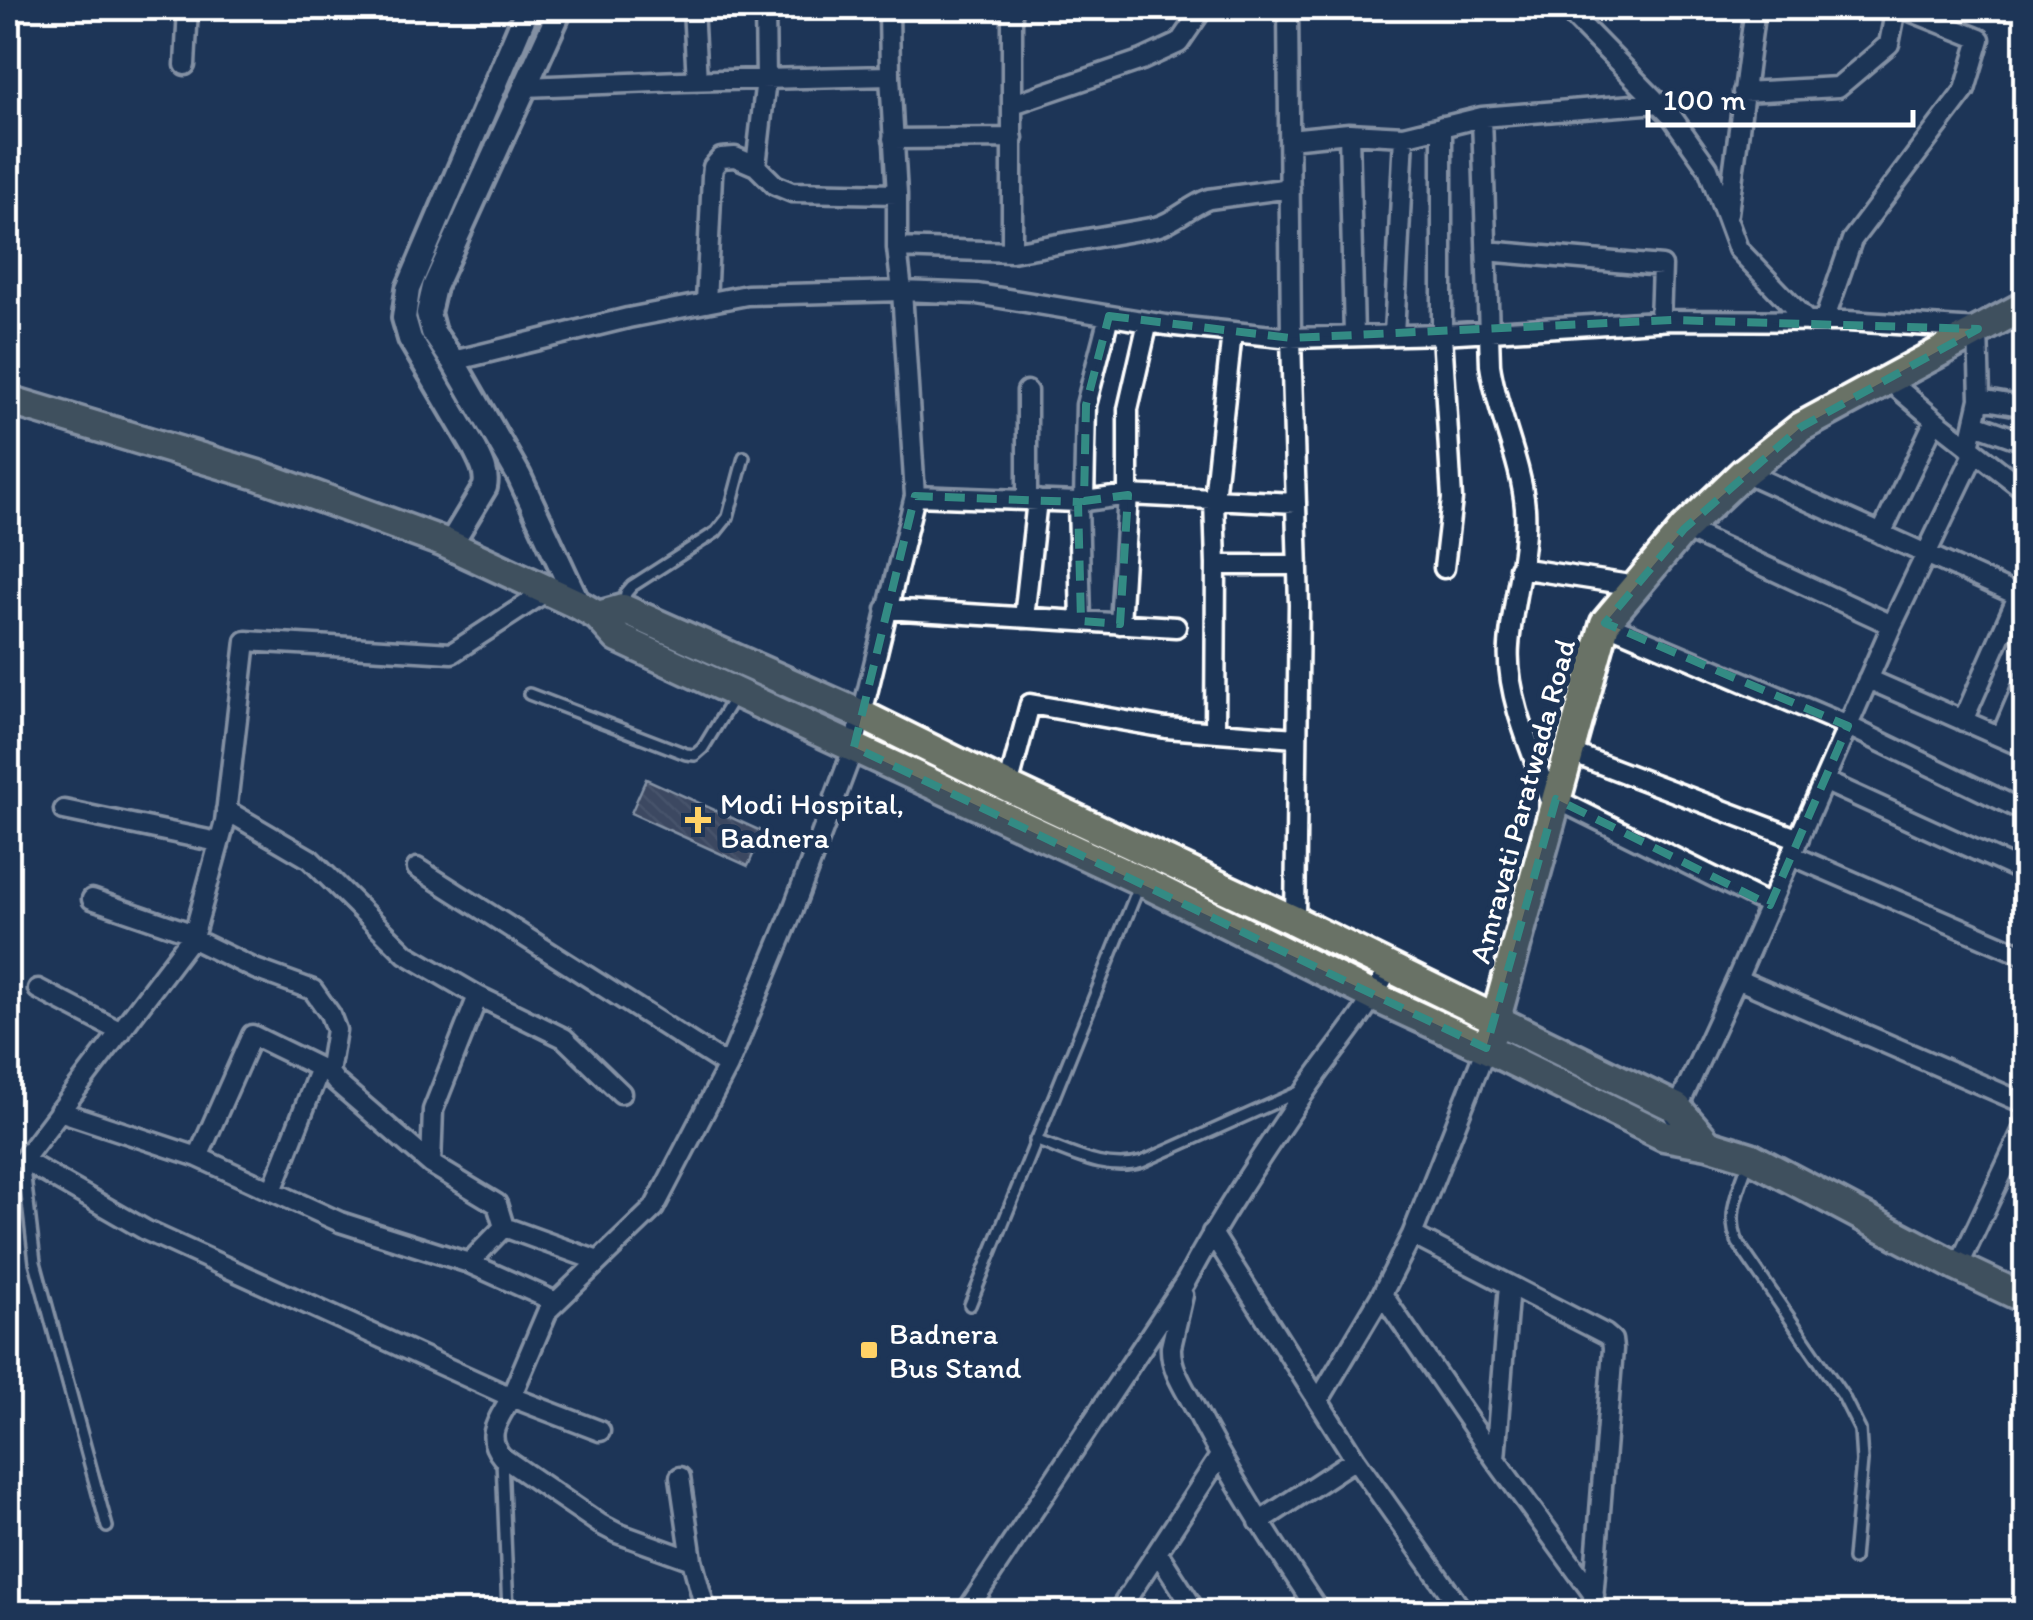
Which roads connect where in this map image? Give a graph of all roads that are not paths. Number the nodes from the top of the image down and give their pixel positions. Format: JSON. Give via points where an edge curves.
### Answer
{"nodes":[{"id":1,"x":188,"y":8,"type":"edge"},
{"id":2,"x":528,"y":8,"type":"edge"},
{"id":3,"x":561,"y":8,"type":"edge"},
{"id":4,"x":692,"y":8,"type":"edge"},
{"id":5,"x":765,"y":8,"type":"edge"},
{"id":6,"x":890,"y":8,"type":"edge"},
{"id":7,"x":1012,"y":8,"type":"edge"},
{"id":8,"x":1203,"y":8,"type":"edge"},
{"id":9,"x":1288,"y":8,"type":"edge"},
{"id":10,"x":1566,"y":8,"type":"edge"},
{"id":11,"x":1754,"y":8,"type":"edge"},
{"id":12,"x":1899,"y":8,"type":"edge"},
{"id":13,"x":185,"y":65,"type":"dead end"},
{"id":14,"x":890,"y":76,"type":"junction"},
{"id":15,"x":766,"y":80,"type":"junction"},
{"id":16,"x":696,"y":81,"type":"junction"},
{"id":17,"x":524,"y":87,"type":"junction"},
{"id":18,"x":1743,"y":92,"type":"junction"},
{"id":19,"x":1658,"y":103,"type":"junction"},
{"id":20,"x":1013,"y":104,"type":"junction"},
{"id":21,"x":1482,"y":117,"type":"junction"},
{"id":22,"x":1442,"y":126,"type":"junction"},
{"id":23,"x":1349,"y":133,"type":"junction"},
{"id":24,"x":1404,"y":136,"type":"junction"},
{"id":25,"x":893,"y":138,"type":"junction"},
{"id":26,"x":1013,"y":138,"type":"junction"},
{"id":27,"x":1290,"y":139,"type":"junction"},
{"id":28,"x":756,"y":166,"type":"junction"},
{"id":29,"x":1290,"y":188,"type":"junction"},
{"id":30,"x":897,"y":194,"type":"junction"},
{"id":31,"x":1727,"y":218,"type":"junction"},
{"id":32,"x":897,"y":248,"type":"junction"},
{"id":33,"x":1012,"y":252,"type":"junction"},
{"id":34,"x":1486,"y":252,"type":"junction"},
{"id":35,"x":902,"y":291,"type":"junction"},
{"id":36,"x":706,"y":302,"type":"junction"},
{"id":37,"x":2026,"y":306,"type":"edge"},
{"id":38,"x":1109,"y":316,"type":"junction"},
{"id":39,"x":1660,"y":321,"type":"junction"},
{"id":40,"x":1816,"y":321,"type":"junction"},
{"id":41,"x":1148,"y":322,"type":"junction"},
{"id":42,"x":1978,"y":330,"type":"junction"},
{"id":43,"x":1490,"y":331,"type":"junction"},
{"id":44,"x":1232,"y":332,"type":"junction"},
{"id":45,"x":1442,"y":334,"type":"junction"},
{"id":46,"x":1394,"y":335,"type":"junction"},
{"id":47,"x":1354,"y":336,"type":"junction"},
{"id":48,"x":1291,"y":338,"type":"junction"},
{"id":49,"x":453,"y":361,"type":"junction"},
{"id":50,"x":1887,"y":379,"type":"junction"},
{"id":51,"x":1027,"y":391,"type":"dead end"},
{"id":52,"x":1980,"y":399,"type":"junction"},
{"id":53,"x":8,"y":400,"type":"edge"},
{"id":54,"x":2026,"y":407,"type":"edge"},
{"id":55,"x":1935,"y":420,"type":"junction"},
{"id":56,"x":1974,"y":424,"type":"junction"},
{"id":57,"x":2026,"y":442,"type":"edge"},
{"id":58,"x":1972,"y":449,"type":"junction"},
{"id":59,"x":744,"y":457,"type":"dead end"},
{"id":60,"x":1744,"y":472,"type":"junction"},
{"id":61,"x":519,"y":477,"type":"junction"},
{"id":62,"x":486,"y":479,"type":"junction"},
{"id":63,"x":2026,"y":491,"type":"edge"},
{"id":64,"x":1128,"y":495,"type":"junction"},
{"id":65,"x":915,"y":496,"type":"junction"},
{"id":66,"x":1214,"y":499,"type":"junction"},
{"id":67,"x":1032,"y":500,"type":"junction"},
{"id":68,"x":1081,"y":502,"type":"junction"},
{"id":69,"x":1296,"y":503,"type":"junction"},
{"id":70,"x":1684,"y":529,"type":"junction"},
{"id":71,"x":1882,"y":534,"type":"junction"},
{"id":72,"x":450,"y":545,"type":"junction"},
{"id":73,"x":1926,"y":554,"type":"junction"},
{"id":74,"x":1216,"y":565,"type":"junction"},
{"id":75,"x":1298,"y":565,"type":"junction"},
{"id":76,"x":1444,"y":568,"type":"dead end"},
{"id":77,"x":1519,"y":568,"type":"junction"},
{"id":78,"x":1636,"y":586,"type":"junction"},
{"id":79,"x":547,"y":592,"type":"junction"},
{"id":80,"x":2022,"y":597,"type":"edge"},
{"id":81,"x":886,"y":609,"type":"junction"},
{"id":82,"x":600,"y":610,"type":"junction"},
{"id":83,"x":1024,"y":618,"type":"junction"},
{"id":84,"x":1081,"y":621,"type":"junction"},
{"id":85,"x":1605,"y":623,"type":"junction"},
{"id":86,"x":1120,"y":624,"type":"junction"},
{"id":87,"x":1892,"y":625,"type":"junction"},
{"id":88,"x":1176,"y":627,"type":"dead end"},
{"id":89,"x":747,"y":664,"type":"junction"},
{"id":90,"x":1868,"y":678,"type":"junction"},
{"id":91,"x":2026,"y":678,"type":"edge"},
{"id":92,"x":529,"y":694,"type":"dead end"},
{"id":93,"x":736,"y":694,"type":"junction"},
{"id":94,"x":862,"y":715,"type":"junction"},
{"id":95,"x":1963,"y":720,"type":"junction"},
{"id":96,"x":1848,"y":726,"type":"junction"},
{"id":97,"x":1215,"y":732,"type":"junction"},
{"id":98,"x":1296,"y":738,"type":"junction"},
{"id":99,"x":2001,"y":738,"type":"junction"},
{"id":100,"x":854,"y":748,"type":"junction"},
{"id":101,"x":2026,"y":748,"type":"edge"},
{"id":102,"x":1569,"y":752,"type":"junction"},
{"id":103,"x":1824,"y":781,"type":"junction"},
{"id":104,"x":1008,"y":786,"type":"junction"},
{"id":105,"x":1555,"y":804,"type":"junction"},
{"id":106,"x":64,"y":810,"type":"dead end"},
{"id":107,"x":226,"y":810,"type":"junction"},
{"id":108,"x":2026,"y":812,"type":"edge"},
{"id":109,"x":218,"y":842,"type":"junction"},
{"id":110,"x":1795,"y":847,"type":"junction"},
{"id":111,"x":1153,"y":854,"type":"junction"},
{"id":112,"x":417,"y":868,"type":"dead end"},
{"id":113,"x":2026,"y":874,"type":"edge"},
{"id":114,"x":1141,"y":881,"type":"junction"},
{"id":115,"x":92,"y":900,"type":"dead end"},
{"id":116,"x":1770,"y":905,"type":"junction"},
{"id":117,"x":1295,"y":921,"type":"junction"},
{"id":118,"x":192,"y":936,"type":"junction"},
{"id":119,"x":2026,"y":956,"type":"edge"},
{"id":120,"x":1389,"y":968,"type":"junction"},
{"id":121,"x":1738,"y":979,"type":"junction"},
{"id":122,"x":38,"y":989,"type":"dead end"},
{"id":123,"x":478,"y":996,"type":"junction"},
{"id":124,"x":1374,"y":997,"type":"junction"},
{"id":125,"x":1497,"y":1020,"type":"junction"},
{"id":126,"x":121,"y":1032,"type":"junction"},
{"id":127,"x":1486,"y":1048,"type":"junction"},
{"id":128,"x":728,"y":1066,"type":"junction"},
{"id":129,"x":325,"y":1070,"type":"junction"},
{"id":130,"x":1308,"y":1087,"type":"junction"},
{"id":131,"x":621,"y":1093,"type":"dead end"},
{"id":132,"x":2026,"y":1104,"type":"edge"},
{"id":133,"x":1677,"y":1108,"type":"junction"},
{"id":134,"x":60,"y":1110,"type":"junction"},
{"id":135,"x":2026,"y":1123,"type":"edge"},
{"id":136,"x":1664,"y":1136,"type":"junction"},
{"id":137,"x":1035,"y":1140,"type":"junction"},
{"id":138,"x":1708,"y":1144,"type":"junction"},
{"id":139,"x":198,"y":1157,"type":"junction"},
{"id":140,"x":1750,"y":1157,"type":"junction"},
{"id":141,"x":23,"y":1160,"type":"junction"},
{"id":142,"x":431,"y":1164,"type":"junction"},
{"id":143,"x":272,"y":1191,"type":"junction"},
{"id":144,"x":504,"y":1227,"type":"junction"},
{"id":145,"x":1212,"y":1233,"type":"junction"},
{"id":146,"x":1412,"y":1235,"type":"junction"},
{"id":147,"x":598,"y":1261,"type":"junction"},
{"id":148,"x":469,"y":1263,"type":"junction"},
{"id":149,"x":1958,"y":1267,"type":"junction"},
{"id":150,"x":1186,"y":1282,"type":"junction"},
{"id":151,"x":1509,"y":1285,"type":"junction"},
{"id":152,"x":1382,"y":1294,"type":"junction"},
{"id":153,"x":2026,"y":1300,"type":"edge"},
{"id":154,"x":556,"y":1302,"type":"junction"},
{"id":155,"x":970,"y":1305,"type":"dead end"},
{"id":156,"x":510,"y":1397,"type":"junction"},
{"id":157,"x":1319,"y":1400,"type":"junction"},
{"id":158,"x":600,"y":1430,"type":"dead end"},
{"id":159,"x":1220,"y":1456,"type":"junction"},
{"id":160,"x":502,"y":1457,"type":"junction"},
{"id":161,"x":1354,"y":1459,"type":"junction"},
{"id":162,"x":1495,"y":1459,"type":"junction"},
{"id":163,"x":680,"y":1477,"type":"dead end"},
{"id":164,"x":1259,"y":1522,"type":"junction"},
{"id":165,"x":108,"y":1527,"type":"dead end"},
{"id":166,"x":1158,"y":1553,"type":"junction"},
{"id":167,"x":1852,"y":1559,"type":"dead end"},
{"id":168,"x":692,"y":1560,"type":"junction"},
{"id":169,"x":1593,"y":1604,"type":"edge"},
{"id":170,"x":508,"y":1612,"type":"edge"},
{"id":171,"x":706,"y":1612,"type":"edge"},
{"id":172,"x":966,"y":1612,"type":"edge"},
{"id":173,"x":1118,"y":1612,"type":"edge"},
{"id":174,"x":1196,"y":1612,"type":"edge"},
{"id":175,"x":1319,"y":1612,"type":"edge"},
{"id":176,"x":1463,"y":1612,"type":"edge"}],
"edges":[{"from":1,"to":13,"type":"street"},
{"from":2,"to":62,"type":"street","via":[[404,303],[410,339]]},
{"from":3,"to":17,"type":"street"},
{"from":4,"to":16,"type":"street"},
{"from":5,"to":15,"type":"street"},
{"from":6,"to":14,"type":"street"},
{"from":7,"to":20,"type":"street"},
{"from":8,"to":20,"type":"street","via":[[1179,43]]},
{"from":9,"to":27,"type":"street"},
{"from":10,"to":19,"type":"street"},
{"from":11,"to":18,"type":"street"},
{"from":12,"to":18,"type":"street","via":[[1889,44],[1838,87]]},
{"from":12,"to":40,"type":"street","via":[[1980,39],[1965,90],[1852,240]]},
{"from":14,"to":15,"type":"street"},
{"from":14,"to":25,"type":"street"},
{"from":15,"to":16,"type":"street"},
{"from":15,"to":28,"type":"street"},
{"from":16,"to":17,"type":"street"},
{"from":17,"to":49,"type":"street","via":[[434,287],[430,322]]},
{"from":18,"to":31,"type":"street"},
{"from":19,"to":21,"type":"street"},
{"from":19,"to":31,"type":"street","via":[[1708,168]]},
{"from":20,"to":26,"type":"street"},
{"from":21,"to":22,"type":"street"},
{"from":21,"to":34,"type":"street"},
{"from":22,"to":24,"type":"street"},
{"from":22,"to":45,"type":"street"},
{"from":23,"to":24,"type":"street"},
{"from":23,"to":27,"type":"street"},
{"from":23,"to":47,"type":"street"},
{"from":24,"to":46,"type":"street"},
{"from":25,"to":26,"type":"street"},
{"from":25,"to":30,"type":"street"},
{"from":26,"to":33,"type":"street"},
{"from":27,"to":29,"type":"street"},
{"from":28,"to":30,"type":"street","via":[[792,192]]},
{"from":28,"to":36,"type":"street","via":[[728,156],[713,168]]},
{"from":29,"to":33,"type":"street","via":[[1209,198],[1156,227]]},
{"from":29,"to":48,"type":"street"},
{"from":30,"to":32,"type":"street"},
{"from":31,"to":40,"type":"street","via":[[1738,249]]},
{"from":32,"to":33,"type":"street"},
{"from":32,"to":35,"type":"street"},
{"from":34,"to":39,"type":"street","via":[[1662,266]]},
{"from":34,"to":43,"type":"street"},
{"from":35,"to":36,"type":"street","via":[[748,294]]},
{"from":35,"to":38,"type":"street","via":[[977,294]]},
{"from":35,"to":65,"type":"street"},
{"from":36,"to":49,"type":"street"},
{"from":37,"to":42,"type":"main road","name":"Amravati Paratwada Road"},
{"from":38,"to":41,"type":"street"},
{"from":38,"to":68,"type":"street","via":[[1086,405]]},
{"from":39,"to":40,"type":"street"},
{"from":39,"to":43,"type":"street"},
{"from":40,"to":42,"type":"street"},
{"from":41,"to":44,"type":"street"},
{"from":41,"to":64,"type":"street","via":[[1128,409]]},
{"from":42,"to":50,"type":"main road","name":"Amravati Paratwada Road"},
{"from":42,"to":52,"type":"street"},
{"from":43,"to":45,"type":"street"},
{"from":43,"to":77,"type":"street","via":[[1492,380],[1524,498]]},
{"from":44,"to":48,"type":"street"},
{"from":44,"to":66,"type":"street"},
{"from":45,"to":46,"type":"street"},
{"from":45,"to":76,"type":"street","via":[[1452,486]]},
{"from":46,"to":47,"type":"street"},
{"from":47,"to":48,"type":"street"},
{"from":48,"to":69,"type":"street"},
{"from":49,"to":61,"type":"street"},
{"from":50,"to":55,"type":"street"},
{"from":50,"to":60,"type":"main road","name":"Amravati Paratwada Road","via":[[1800,426]]},
{"from":51,"to":67,"type":"street"},
{"from":52,"to":54,"type":"street"},
{"from":52,"to":56,"type":"street"},
{"from":53,"to":72,"type":"main road","via":[[258,476]]},
{"from":55,"to":58,"type":"street"},
{"from":55,"to":71,"type":"street"},
{"from":56,"to":57,"type":"street"},
{"from":56,"to":58,"type":"street"},
{"from":58,"to":63,"type":"street"},
{"from":58,"to":73,"type":"street"},
{"from":59,"to":82,"type":"lane","via":[[728,518],[716,532]]},
{"from":60,"to":70,"type":"main road","name":"Amravati Paratwada Road"},
{"from":60,"to":71,"type":"street"},
{"from":61,"to":62,"type":"street"},
{"from":61,"to":82,"type":"street"},
{"from":62,"to":72,"type":"street"},
{"from":64,"to":66,"type":"street"},
{"from":64,"to":68,"type":"street"},
{"from":64,"to":86,"type":"street"},
{"from":65,"to":67,"type":"street"},
{"from":65,"to":81,"type":"street"},
{"from":66,"to":69,"type":"street"},
{"from":66,"to":74,"type":"street"},
{"from":67,"to":68,"type":"street"},
{"from":67,"to":83,"type":"street"},
{"from":68,"to":84,"type":"street"},
{"from":69,"to":75,"type":"street"},
{"from":70,"to":78,"type":"main road","name":"Amravati Paratwada Road"},
{"from":70,"to":87,"type":"street"},
{"from":71,"to":73,"type":"street"},
{"from":72,"to":79,"type":"main road"},
{"from":73,"to":80,"type":"street"},
{"from":73,"to":87,"type":"street"},
{"from":74,"to":75,"type":"street"},
{"from":74,"to":97,"type":"street"},
{"from":75,"to":98,"type":"street"},
{"from":77,"to":78,"type":"street"},
{"from":77,"to":105,"type":"street","via":[[1509,674]]},
{"from":78,"to":85,"type":"main road","name":"Amravati Paratwada Road"},
{"from":79,"to":82,"type":"main road"},
{"from":79,"to":107,"type":"street","via":[[452,653],[246,641]]},
{"from":80,"to":95,"type":"street"},
{"from":81,"to":83,"type":"street"},
{"from":81,"to":94,"type":"street"},
{"from":82,"to":89,"type":"main road"},
{"from":82,"to":93,"type":"main road","via":[[618,638]]},
{"from":83,"to":84,"type":"street"},
{"from":84,"to":86,"type":"street"},
{"from":85,"to":96,"type":"street"},
{"from":85,"to":102,"type":"main road","name":"Amravati Paratwada Road"},
{"from":86,"to":88,"type":"street"},
{"from":87,"to":90,"type":"street"},
{"from":89,"to":93,"type":"lane"},
{"from":89,"to":94,"type":"main road"},
{"from":90,"to":95,"type":"street"},
{"from":90,"to":96,"type":"street"},
{"from":91,"to":99,"type":"street"},
{"from":92,"to":93,"type":"lane","via":[[695,755]]},
{"from":93,"to":100,"type":"main road"},
{"from":94,"to":100,"type":"street"},
{"from":94,"to":104,"type":"main road"},
{"from":95,"to":99,"type":"street"},
{"from":96,"to":103,"type":"street"},
{"from":96,"to":108,"type":"street"},
{"from":97,"to":98,"type":"street"},
{"from":97,"to":104,"type":"street","via":[[1030,704]]},
{"from":98,"to":117,"type":"street"},
{"from":99,"to":101,"type":"street"},
{"from":100,"to":114,"type":"main road"},
{"from":100,"to":128,"type":"street"},
{"from":102,"to":105,"type":"main road","name":"Amravati Paratwada Road"},
{"from":102,"to":110,"type":"street"},
{"from":103,"to":110,"type":"street"},
{"from":103,"to":113,"type":"street"},
{"from":104,"to":111,"type":"main road"},
{"from":105,"to":116,"type":"street"},
{"from":105,"to":125,"type":"main road","name":"Amravati Paratwada Road"},
{"from":106,"to":109,"type":"street"},
{"from":107,"to":109,"type":"street"},
{"from":107,"to":123,"type":"street","via":[[310,859],[406,954]]},
{"from":109,"to":118,"type":"street"},
{"from":110,"to":116,"type":"street"},
{"from":110,"to":119,"type":"street"},
{"from":111,"to":114,"type":"lane"},
{"from":111,"to":117,"type":"main road"},
{"from":112,"to":128,"type":"street"},
{"from":114,"to":124,"type":"main road"},
{"from":114,"to":137,"type":"lane"},
{"from":115,"to":118,"type":"street"},
{"from":116,"to":121,"type":"street"},
{"from":117,"to":120,"type":"main road"},
{"from":118,"to":126,"type":"street"},
{"from":118,"to":129,"type":"street","via":[[255,970],[313,990],[336,1030]]},
{"from":120,"to":124,"type":"street"},
{"from":120,"to":125,"type":"main road"},
{"from":121,"to":132,"type":"street"},
{"from":121,"to":133,"type":"street"},
{"from":122,"to":126,"type":"street"},
{"from":123,"to":131,"type":"street","via":[[564,1038]]},
{"from":123,"to":142,"type":"street","via":[[434,1110]]},
{"from":124,"to":127,"type":"main road"},
{"from":124,"to":130,"type":"street"},
{"from":125,"to":127,"type":"main road","name":"Amravati Paratwada Road"},
{"from":125,"to":133,"type":"main road"},
{"from":126,"to":134,"type":"street"},
{"from":127,"to":136,"type":"main road"},
{"from":127,"to":146,"type":"street"},
{"from":128,"to":147,"type":"street","via":[[654,1208]]},
{"from":129,"to":139,"type":"street","via":[[252,1035]]},
{"from":129,"to":142,"type":"street"},
{"from":129,"to":143,"type":"street"},
{"from":130,"to":137,"type":"lane","via":[[1127,1167]]},
{"from":130,"to":145,"type":"street"},
{"from":133,"to":136,"type":"street"},
{"from":133,"to":138,"type":"main road"},
{"from":134,"to":139,"type":"street"},
{"from":134,"to":141,"type":"street"},
{"from":135,"to":149,"type":"street"},
{"from":136,"to":138,"type":"main road"},
{"from":137,"to":155,"type":"lane"},
{"from":138,"to":140,"type":"main road"},
{"from":139,"to":143,"type":"street"},
{"from":140,"to":149,"type":"main road"},
{"from":140,"to":167,"type":"lane","via":[[1733,1206],[1733,1232],[1860,1430]]},
{"from":141,"to":156,"type":"street","via":[[147,1231]]},
{"from":141,"to":165,"type":"lane","via":[[35,1262]]},
{"from":142,"to":144,"type":"street","via":[[497,1204]]},
{"from":143,"to":148,"type":"street","via":[[340,1222]]},
{"from":144,"to":147,"type":"street"},
{"from":144,"to":148,"type":"street"},
{"from":145,"to":150,"type":"street"},
{"from":145,"to":157,"type":"street"},
{"from":146,"to":151,"type":"street"},
{"from":146,"to":152,"type":"street"},
{"from":147,"to":154,"type":"street"},
{"from":148,"to":154,"type":"street"},
{"from":149,"to":153,"type":"main road"},
{"from":150,"to":159,"type":"street","via":[[1171,1355]]},
{"from":150,"to":172,"type":"street"},
{"from":151,"to":162,"type":"street"},
{"from":151,"to":169,"type":"street","via":[[1613,1344]]},
{"from":152,"to":157,"type":"street"},
{"from":152,"to":162,"type":"street"},
{"from":154,"to":156,"type":"street"},
{"from":156,"to":158,"type":"street"},
{"from":156,"to":160,"type":"street","via":[[492,1437]]},
{"from":157,"to":161,"type":"street"},
{"from":159,"to":164,"type":"street"},
{"from":159,"to":166,"type":"street"},
{"from":160,"to":168,"type":"street","via":[[600,1524]]},
{"from":160,"to":170,"type":"lane"},
{"from":161,"to":164,"type":"street"},
{"from":161,"to":176,"type":"street"},
{"from":162,"to":169,"type":"street"},
{"from":163,"to":168,"type":"street"},
{"from":164,"to":175,"type":"street"},
{"from":166,"to":173,"type":"street"},
{"from":166,"to":174,"type":"street"},
{"from":168,"to":171,"type":"street"}]}
